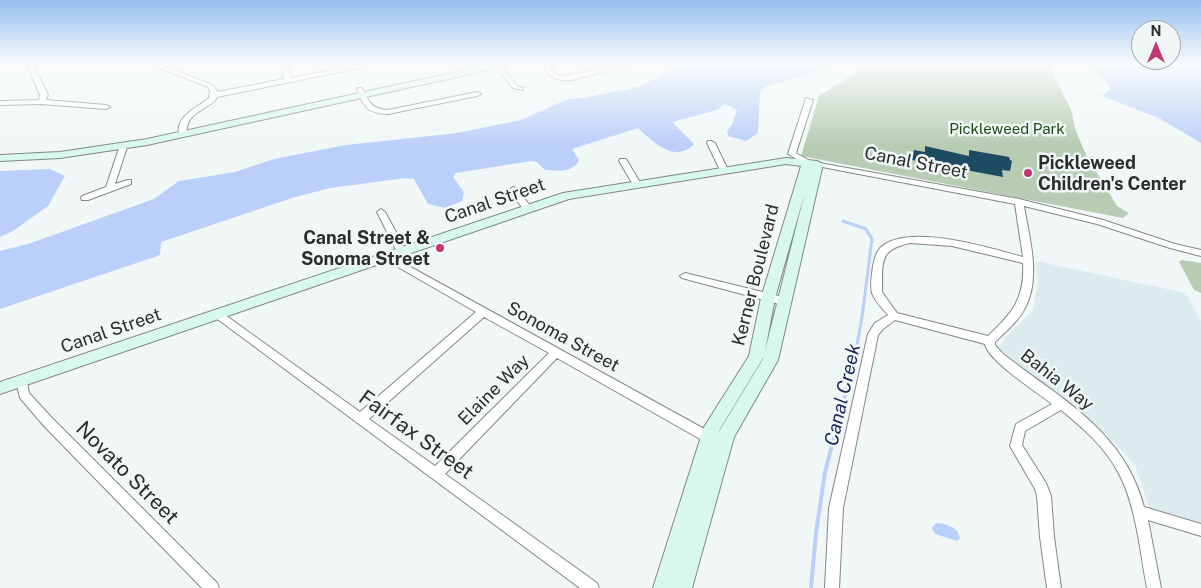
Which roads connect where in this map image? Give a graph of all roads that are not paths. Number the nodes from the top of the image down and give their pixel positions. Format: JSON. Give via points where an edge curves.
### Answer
{"nodes":[{"id":1,"x":42,"y":91,"type":"edge"},
{"id":2,"x":214,"y":91,"type":"edge"},
{"id":3,"x":232,"y":91,"type":"edge"},
{"id":4,"x":361,"y":92,"type":"joint"},
{"id":5,"x":0,"y":93,"type":"edge"},
{"id":6,"x":477,"y":94,"type":"dead end"},
{"id":7,"x":215,"y":95,"type":"junction"},
{"id":8,"x":809,"y":100,"type":"dead end"},
{"id":9,"x":42,"y":102,"type":"junction"},
{"id":10,"x":4,"y":103,"type":"edge"},
{"id":11,"x":106,"y":107,"type":"dead end"},
{"id":12,"x":182,"y":131,"type":"junction"},
{"id":13,"x":711,"y":143,"type":"dead end"},
{"id":14,"x":123,"y":146,"type":"junction"},
{"id":15,"x":0,"y":153,"type":"edge"},
{"id":16,"x":0,"y":158,"type":"edge"},
{"id":17,"x":623,"y":161,"type":"dead end"},
{"id":18,"x":812,"y":163,"type":"junction"},
{"id":19,"x":724,"y":170,"type":"junction"},
{"id":20,"x":128,"y":182,"type":"dead end"},
{"id":21,"x":637,"y":184,"type":"junction"},
{"id":22,"x":109,"y":190,"type":"junction"},
{"id":23,"x":513,"y":190,"type":"dead end"},
{"id":24,"x":85,"y":198,"type":"dead end"},
{"id":25,"x":1019,"y":202,"type":"junction"},
{"id":26,"x":528,"y":209,"type":"junction"},
{"id":27,"x":381,"y":212,"type":"dead end"},
{"id":28,"x":1155,"y":239,"type":"junction"},
{"id":29,"x":1201,"y":246,"type":"edge"},
{"id":30,"x":402,"y":252,"type":"junction"},
{"id":31,"x":1201,"y":253,"type":"edge"},
{"id":32,"x":387,"y":257,"type":"junction"},
{"id":33,"x":1027,"y":261,"type":"junction"},
{"id":34,"x":685,"y":276,"type":"dead end"},
{"id":35,"x":768,"y":298,"type":"junction"},
{"id":36,"x":783,"y":301,"type":"junction"},
{"id":37,"x":483,"y":312,"type":"junction"},
{"id":38,"x":216,"y":315,"type":"junction"},
{"id":39,"x":894,"y":316,"type":"junction"},
{"id":40,"x":990,"y":341,"type":"junction"},
{"id":41,"x":556,"y":353,"type":"junction"},
{"id":42,"x":22,"y":381,"type":"junction"},
{"id":43,"x":0,"y":388,"type":"edge"},
{"id":44,"x":1060,"y":405,"type":"junction"},
{"id":45,"x":360,"y":419,"type":"junction"},
{"id":46,"x":709,"y":438,"type":"junction"},
{"id":47,"x":723,"y":446,"type":"junction"},
{"id":48,"x":436,"y":474,"type":"junction"},
{"id":49,"x":1138,"y":511,"type":"junction"},
{"id":50,"x":1201,"y":530,"type":"edge"},
{"id":51,"x":212,"y":588,"type":"edge"},
{"id":52,"x":592,"y":588,"type":"edge"},
{"id":53,"x":663,"y":588,"type":"edge"},
{"id":54,"x":682,"y":588,"type":"edge"},
{"id":55,"x":832,"y":588,"type":"edge"},
{"id":56,"x":1054,"y":588,"type":"edge"},
{"id":57,"x":1154,"y":588,"type":"edge"}],
"edges":[{"from":1,"to":9,"type":"street"},
{"from":2,"to":7,"type":"street"},
{"from":3,"to":7,"type":"street"},
{"from":4,"to":6,"type":"street","via":[[370,109],[377,112]]},
{"from":4,"to":12,"type":"street"},
{"from":5,"to":10,"type":"street"},
{"from":7,"to":12,"type":"street","via":[[184,120]]},
{"from":8,"to":18,"type":"street","via":[[792,154]]},
{"from":9,"to":10,"type":"street"},
{"from":9,"to":11,"type":"street"},
{"from":12,"to":14,"type":"street"},
{"from":12,"to":15,"type":"street","via":[[63,149]]},
{"from":13,"to":19,"type":"street"},
{"from":14,"to":16,"type":"street","via":[[60,155]]},
{"from":14,"to":22,"type":"street"},
{"from":17,"to":21,"type":"street"},
{"from":18,"to":19,"type":"street","name":"Canal Street","via":[[786,161]]},
{"from":18,"to":25,"type":"street","name":"Canal Street"},
{"from":18,"to":35,"type":"street","name":"Kerner Boulevard"},
{"from":18,"to":36,"type":"street","name":"Kerner Boulevard"},
{"from":19,"to":21,"type":"street","name":"Canal Street"},
{"from":20,"to":22,"type":"street"},
{"from":21,"to":26,"type":"street","name":"Canal Street","via":[[572,194]]},
{"from":22,"to":24,"type":"street"},
{"from":23,"to":26,"type":"street"},
{"from":25,"to":28,"type":"street","name":"Canal Street"},
{"from":25,"to":33,"type":"street"},
{"from":26,"to":30,"type":"street","name":"Canal Street"},
{"from":27,"to":30,"type":"street"},
{"from":28,"to":29,"type":"street"},
{"from":28,"to":31,"type":"street"},
{"from":30,"to":32,"type":"street","name":"Canal Street"},
{"from":32,"to":37,"type":"street","name":"Sonoma Street"},
{"from":32,"to":38,"type":"street","name":"Canal Street"},
{"from":33,"to":39,"type":"street","via":[[926,239],[890,244],[882,253],[877,292]]},
{"from":33,"to":40,"type":"street","via":[[1029,281],[1022,304],[1016,315]]},
{"from":34,"to":35,"type":"street"},
{"from":35,"to":36,"type":"street"},
{"from":35,"to":46,"type":"street","name":"Kerner Boulevard","via":[[756,357],[712,427]]},
{"from":36,"to":47,"type":"street","name":"Kerner Boulevard","via":[[770,360],[726,435]]},
{"from":37,"to":41,"type":"street","name":"Sonoma Street"},
{"from":37,"to":45,"type":"street"},
{"from":38,"to":42,"type":"street","name":"Canal Street"},
{"from":38,"to":45,"type":"street","name":"Fairfax Street"},
{"from":39,"to":40,"type":"street"},
{"from":39,"to":55,"type":"street","via":[[873,334],[836,508]]},
{"from":40,"to":44,"type":"street","name":"Bahia Way","via":[[998,356]]},
{"from":41,"to":46,"type":"street","name":"Sonoma Street"},
{"from":41,"to":48,"type":"street","name":"Elaine Way"},
{"from":42,"to":43,"type":"street","name":"Canal Street"},
{"from":42,"to":51,"type":"street","name":"Novato Street","via":[[24,395],[48,422]]},
{"from":44,"to":49,"type":"street","name":"Bahia Way","via":[[1095,434],[1116,458],[1133,490]]},
{"from":44,"to":56,"type":"street","via":[[1020,428],[1016,446],[1044,496]]},
{"from":45,"to":48,"type":"street","name":"Fairfax Street"},
{"from":46,"to":47,"type":"street","name":"Sonoma Street"},
{"from":46,"to":53,"type":"street","name":"Kerner Boulevard"},
{"from":47,"to":54,"type":"street","name":"Kerner Boulevard"},
{"from":48,"to":52,"type":"street","name":"Fairfax Street"},
{"from":49,"to":50,"type":"street"},
{"from":49,"to":57,"type":"street","name":"Bahia Way"}]}
